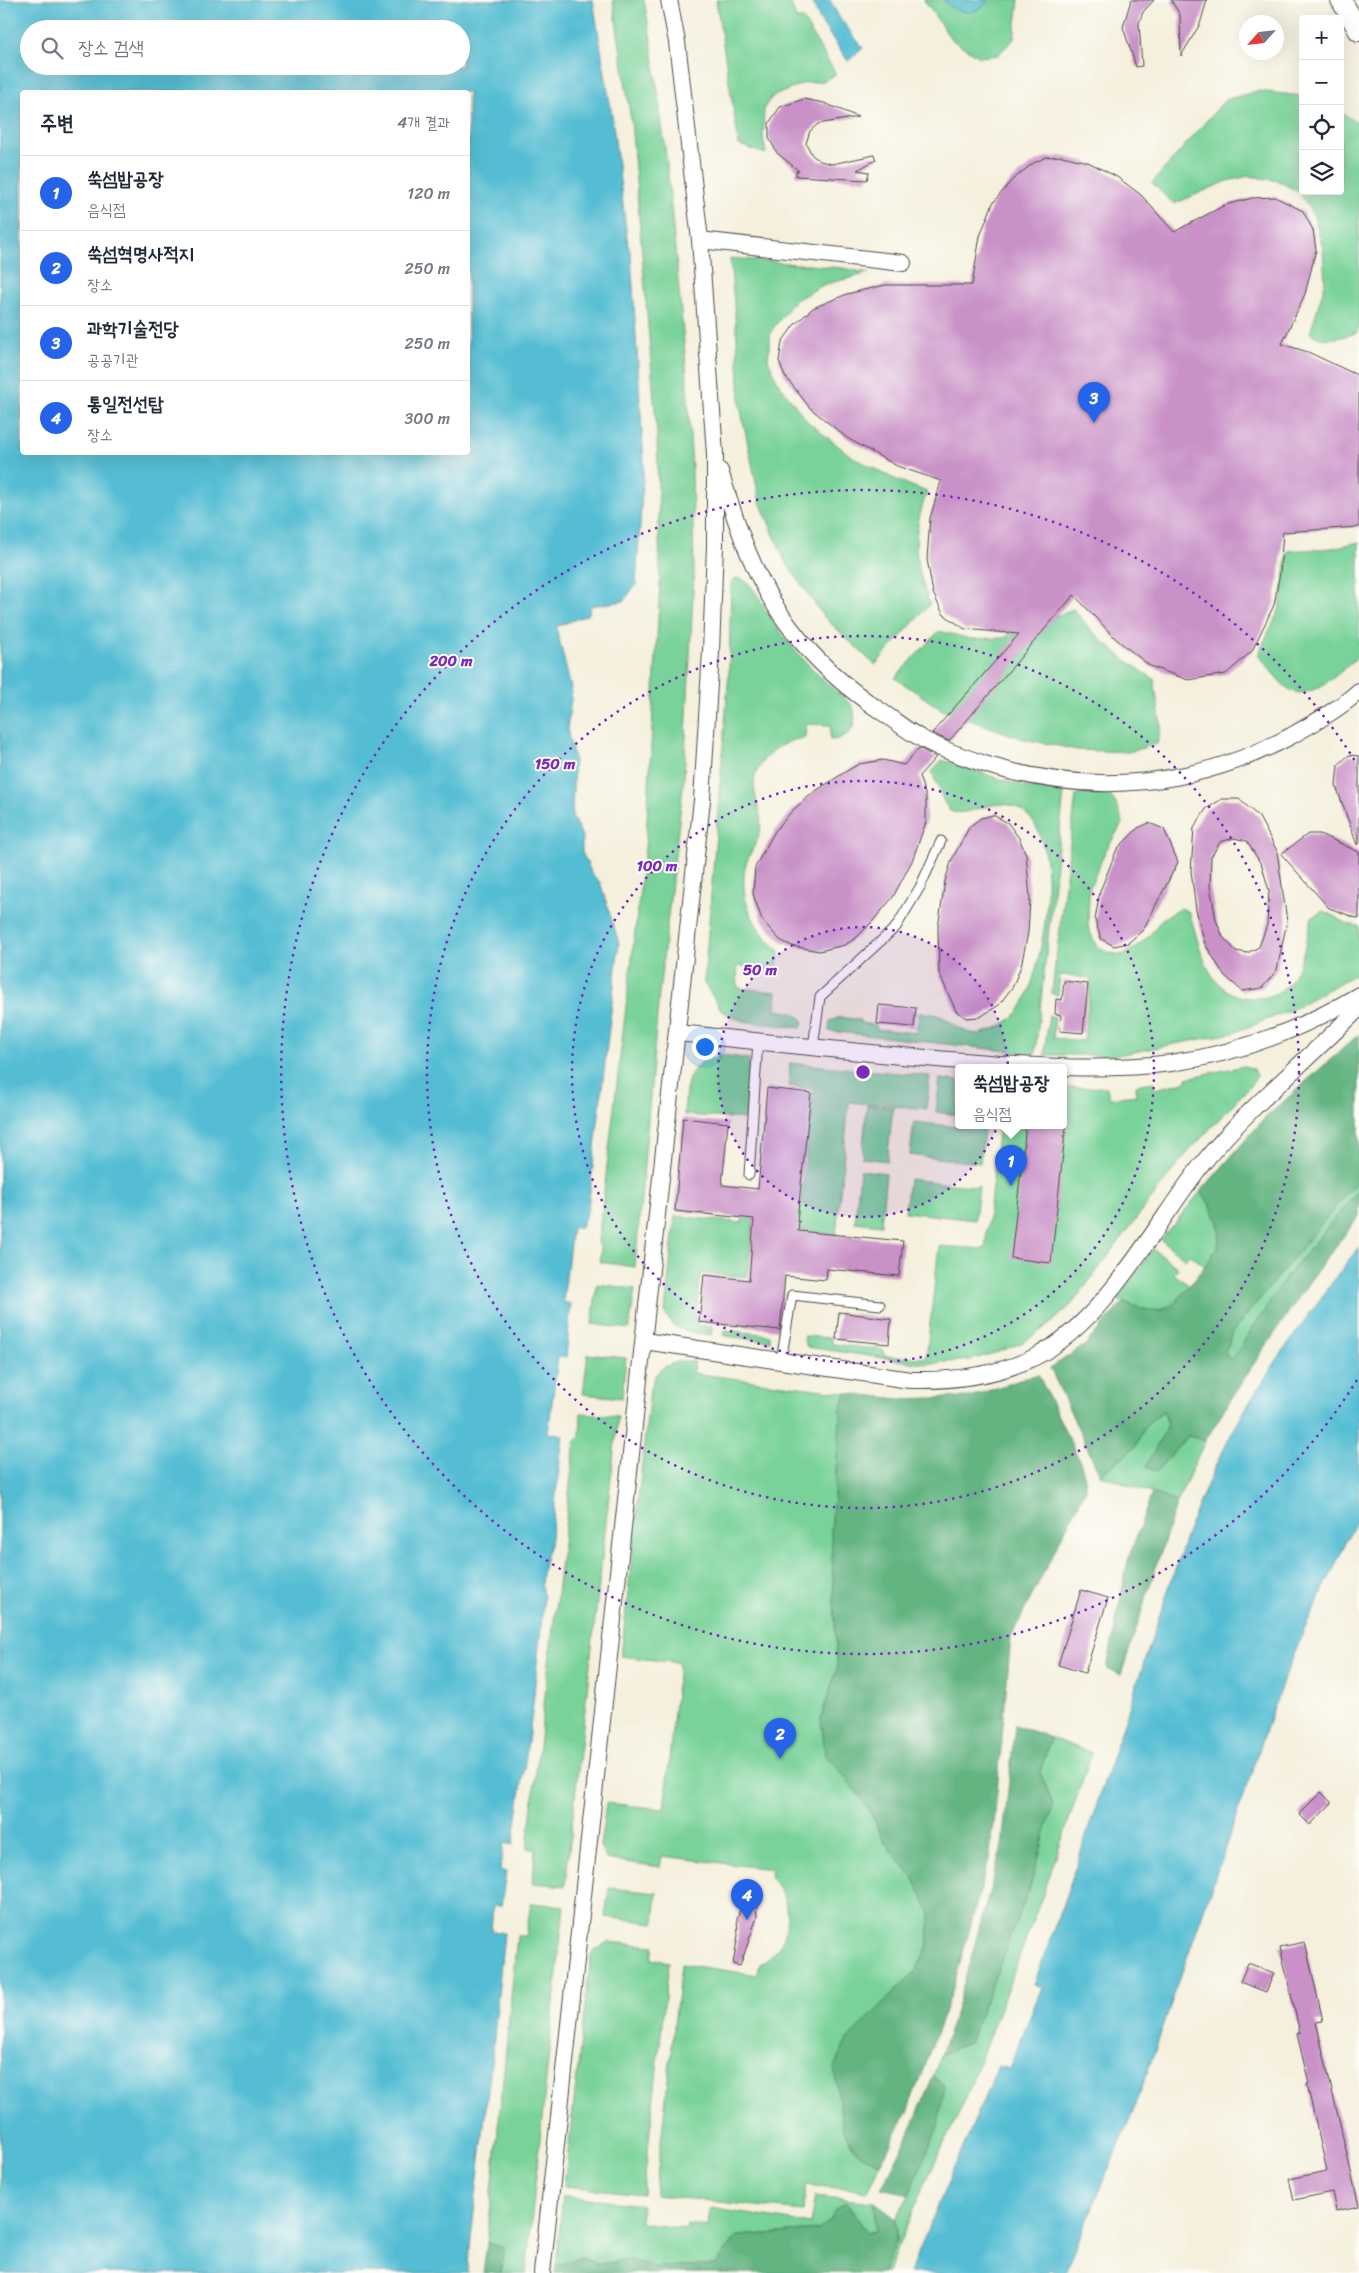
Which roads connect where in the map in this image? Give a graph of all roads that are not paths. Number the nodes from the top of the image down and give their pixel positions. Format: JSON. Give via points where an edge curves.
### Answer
{"nodes":[{"id":1,"x":669,"y":0,"type":"edge"},
{"id":2,"x":1341,"y":0,"type":"edge"},
{"id":3,"x":1359,"y":30,"type":"edge"},
{"id":4,"x":700,"y":240,"type":"junction"},
{"id":5,"x":903,"y":263,"type":"dead end"},
{"id":6,"x":715,"y":454,"type":"junction"},
{"id":7,"x":1359,"y":691,"type":"edge"},
{"id":8,"x":941,"y":841,"type":"dead end"},
{"id":9,"x":1359,"y":995,"type":"edge"},
{"id":10,"x":1359,"y":1008,"type":"edge"},
{"id":11,"x":677,"y":1033,"type":"junction"},
{"id":12,"x":758,"y":1041,"type":"junction"},
{"id":13,"x":813,"y":1047,"type":"junction"},
{"id":14,"x":998,"y":1064,"type":"edge"},
{"id":15,"x":1067,"y":1066,"type":"edge"},
{"id":16,"x":749,"y":1175,"type":"dead end"},
{"id":17,"x":880,"y":1305,"type":"dead end"},
{"id":18,"x":644,"y":1341,"type":"junction"},
{"id":19,"x":782,"y":1361,"type":"junction"},
{"id":20,"x":542,"y":2273,"type":"edge"}],
"edges":[{"from":1,"to":4,"type":"street","via":[[677,42]]},
{"from":2,"to":3,"type":"street"},
{"from":4,"to":5,"type":"street"},
{"from":4,"to":6,"type":"street"},
{"from":6,"to":7,"type":"street","via":[[738,530],[759,580],[770,600],[808,648],[830,673],[858,696],[913,733],[977,761],[1015,773],[1072,781],[1109,784],[1180,778],[1270,747],[1316,722]]},
{"from":6,"to":11,"type":"street","via":[[712,632],[702,800]]},
{"from":8,"to":13,"type":"lane","via":[[920,888],[896,927],[820,997]]},
{"from":9,"to":15,"type":"street","via":[[1326,1015],[1287,1031],[1204,1056],[1171,1063]]},
{"from":10,"to":19,"type":"street","via":[[1264,1098],[1204,1163],[1114,1287],[1083,1321],[1036,1356],[993,1372],[942,1380],[910,1380]]},
{"from":11,"to":12,"type":"street"},
{"from":11,"to":18,"type":"street"},
{"from":12,"to":13,"type":"street"},
{"from":12,"to":16,"type":"lane"},
{"from":13,"to":14,"type":"street"},
{"from":17,"to":19,"type":"lane","via":[[792,1294]]},
{"from":18,"to":19,"type":"street"},
{"from":18,"to":20,"type":"street"}]}
